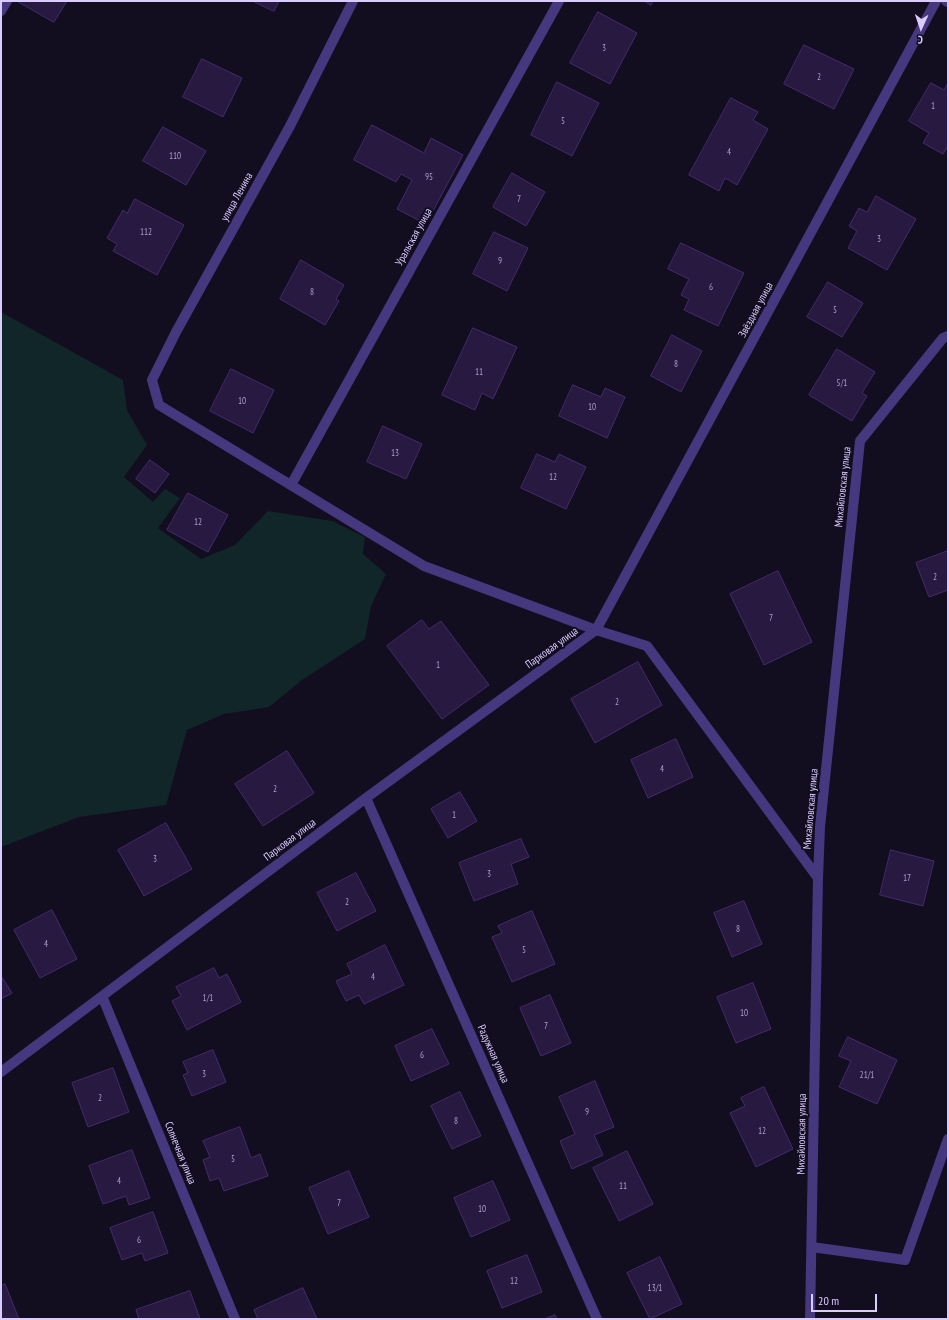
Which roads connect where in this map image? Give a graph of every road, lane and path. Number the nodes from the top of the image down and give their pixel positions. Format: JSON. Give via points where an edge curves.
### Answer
{"nodes":[{"id":1,"x":6,"y":1,"type":"edge"},
{"id":2,"x":353,"y":1,"type":"edge"},
{"id":3,"x":559,"y":1,"type":"edge"},
{"id":4,"x":936,"y":1,"type":"edge"},
{"id":5,"x":1,"y":11,"type":"edge"},
{"id":6,"x":948,"y":336,"type":"edge"},
{"id":7,"x":291,"y":485,"type":"junction"},
{"id":8,"x":596,"y":630,"type":"junction"},
{"id":9,"x":366,"y":798,"type":"junction"},
{"id":10,"x":818,"y":878,"type":"junction"},
{"id":11,"x":102,"y":996,"type":"junction"},
{"id":12,"x":1,"y":1072,"type":"edge"},
{"id":13,"x":948,"y":1140,"type":"edge"},
{"id":14,"x":812,"y":1247,"type":"junction"},
{"id":15,"x":235,"y":1319,"type":"edge"},
{"id":16,"x":597,"y":1319,"type":"edge"},
{"id":17,"x":810,"y":1319,"type":"edge"}],
"edges":[{"from":1,"to":5,"type":"street"},
{"from":2,"to":7,"type":"street","name":"улица Ленина","via":[[290,126],[152,380],[159,405]]},
{"from":3,"to":7,"type":"street","name":"Уральская улица"},
{"from":4,"to":8,"type":"street","name":"Звёздная улица"},
{"from":6,"to":10,"type":"street","name":"Михайловская улица","via":[[943,338],[860,441],[820,827]]},
{"from":7,"to":8,"type":"street","via":[[424,566]]},
{"from":8,"to":9,"type":"street","name":"Парковая улица"},
{"from":8,"to":10,"type":"street","via":[[647,646]]},
{"from":9,"to":11,"type":"street","name":"Парковая улица"},
{"from":9,"to":16,"type":"street","name":"Радужная улица"},
{"from":10,"to":14,"type":"street","name":"Михайловская улица"},
{"from":11,"to":12,"type":"street","name":"Парковая улица"},
{"from":11,"to":15,"type":"street","name":"Солнечная улица"},
{"from":13,"to":14,"type":"street","via":[[904,1260]]},
{"from":14,"to":17,"type":"street","name":"Михайловская улица"}]}
